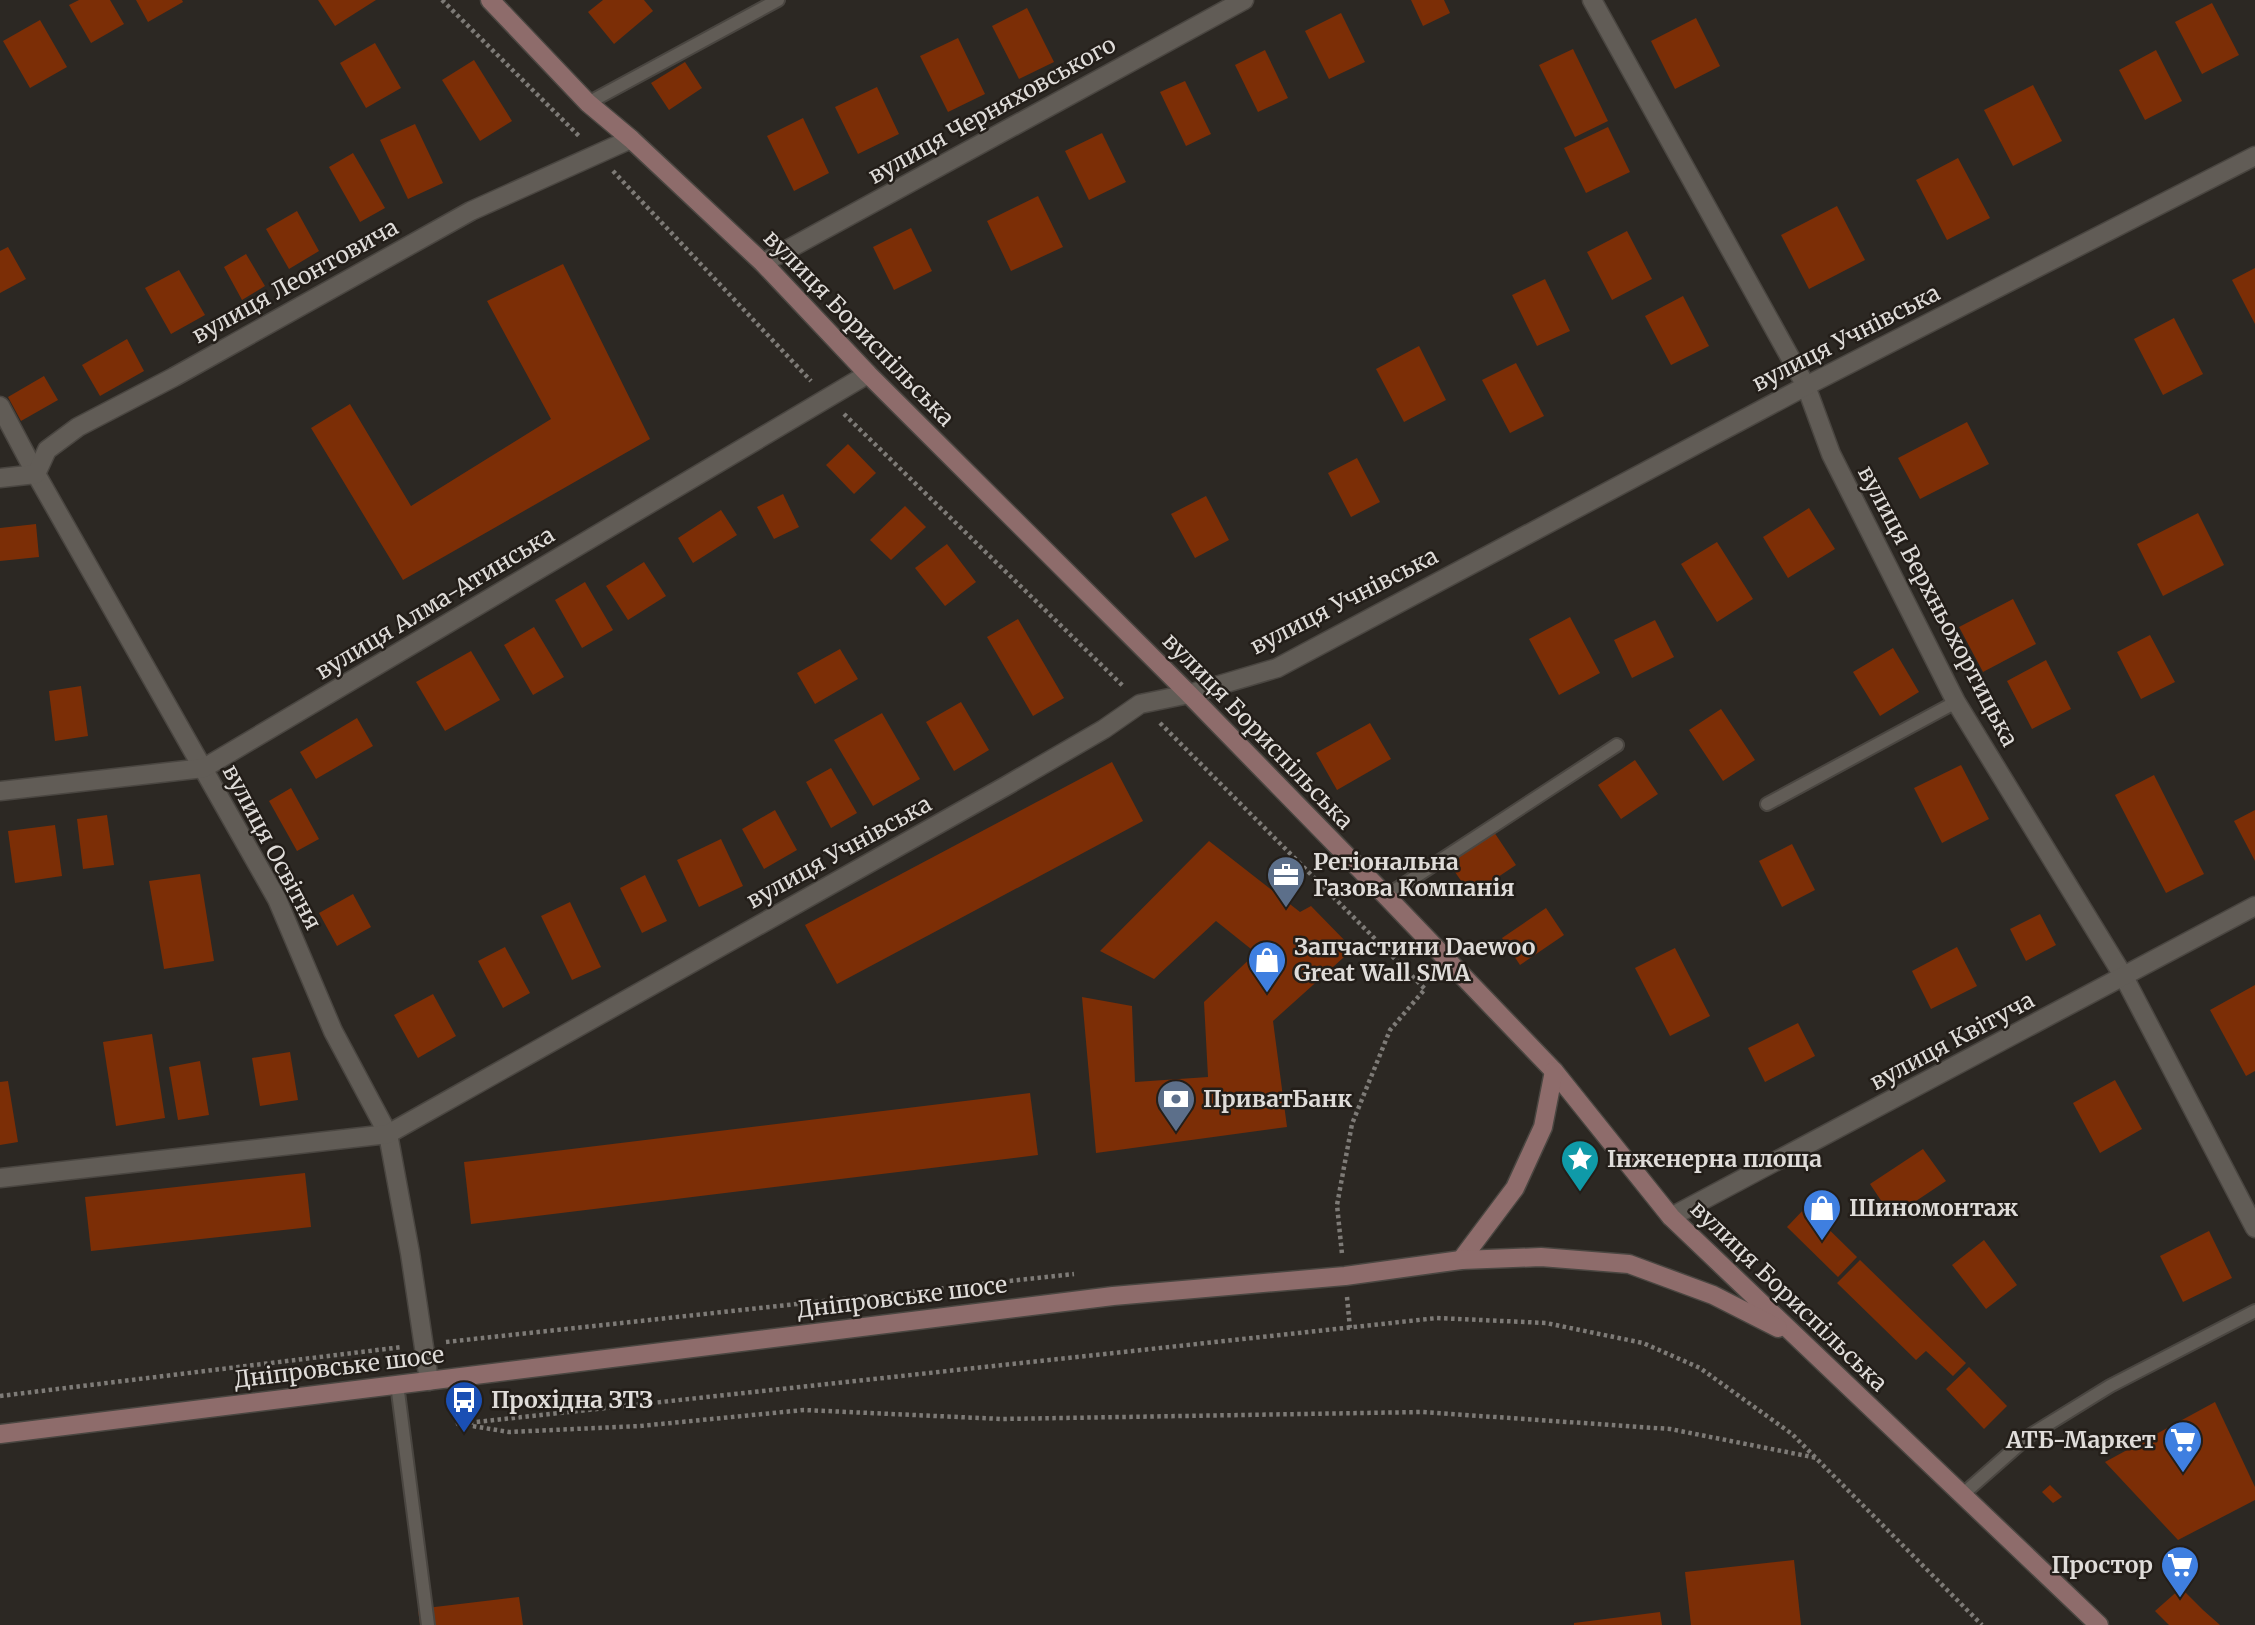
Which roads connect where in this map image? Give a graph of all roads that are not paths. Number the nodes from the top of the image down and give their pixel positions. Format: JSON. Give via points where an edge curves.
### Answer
{"nodes":[{"id":1,"x":490,"y":0,"type":"edge"},
{"id":2,"x":778,"y":0,"type":"edge"},
{"id":3,"x":1244,"y":0,"type":"edge"},
{"id":4,"x":1592,"y":0,"type":"edge"},
{"id":5,"x":588,"y":103,"type":"junction"},
{"id":6,"x":631,"y":139,"type":"junction"},
{"id":7,"x":2255,"y":156,"type":"edge"},
{"id":8,"x":763,"y":262,"type":"junction"},
{"id":9,"x":868,"y":374,"type":"junction"},
{"id":10,"x":1806,"y":386,"type":"junction"},
{"id":11,"x":0,"y":406,"type":"edge"},
{"id":12,"x":36,"y":474,"type":"junction"},
{"id":13,"x":0,"y":478,"type":"edge"},
{"id":14,"x":1189,"y":694,"type":"junction"},
{"id":15,"x":1956,"y":702,"type":"junction"},
{"id":16,"x":1617,"y":745,"type":"dead end"},
{"id":17,"x":204,"y":768,"type":"junction"},
{"id":18,"x":0,"y":791,"type":"edge"},
{"id":19,"x":1767,"y":804,"type":"dead end"},
{"id":20,"x":1386,"y":897,"type":"junction"},
{"id":21,"x":2255,"y":906,"type":"edge"},
{"id":22,"x":2124,"y":977,"type":"junction"},
{"id":23,"x":1554,"y":1071,"type":"junction"},
{"id":24,"x":388,"y":1134,"type":"junction"},
{"id":25,"x":0,"y":1178,"type":"edge"},
{"id":26,"x":1671,"y":1217,"type":"junction"},
{"id":27,"x":2255,"y":1227,"type":"edge"},
{"id":28,"x":1461,"y":1260,"type":"junction"},
{"id":29,"x":2255,"y":1311,"type":"edge"},
{"id":30,"x":1797,"y":1338,"type":"junction"},
{"id":31,"x":429,"y":1381,"type":"junction"},
{"id":32,"x":397,"y":1384,"type":"junction"},
{"id":33,"x":0,"y":1434,"type":"edge"},
{"id":34,"x":1962,"y":1496,"type":"junction"},
{"id":35,"x":428,"y":1625,"type":"edge"},
{"id":36,"x":2099,"y":1625,"type":"edge"}],
"edges":[{"from":1,"to":5,"type":"main road","name":"вулиця Бориспільська"},
{"from":2,"to":5,"type":"lane"},
{"from":3,"to":8,"type":"street","name":"вулиця Черняховського"},
{"from":4,"to":10,"type":"street","name":"вулиця Верхньохортицька"},
{"from":5,"to":6,"type":"main road","name":"вулиця Бориспільська"},
{"from":6,"to":8,"type":"main road","name":"вулиця Бориспільська"},
{"from":6,"to":12,"type":"street","name":"вулиця Леонтовича","via":[[471,211],[78,427],[47,450]]},
{"from":7,"to":10,"type":"street","name":"вулиця Учнівська"},
{"from":8,"to":9,"type":"main road","name":"вулиця Бориспільська"},
{"from":9,"to":14,"type":"main road","name":"вулиця Бориспільська"},
{"from":9,"to":17,"type":"street","name":"вулиця Алма-Атинська"},
{"from":10,"to":14,"type":"street","name":"вулиця Учнівська","via":[[1277,667]]},
{"from":10,"to":15,"type":"street","name":"вулиця Верхньохортицька","via":[[1831,454]]},
{"from":11,"to":12,"type":"street","name":"вулиця Освітня"},
{"from":12,"to":13,"type":"street"},
{"from":12,"to":17,"type":"street","name":"вулиця Освітня"},
{"from":14,"to":20,"type":"main road","name":"вулиця Бориспільська"},
{"from":14,"to":24,"type":"street","name":"вулиця Учнівська","via":[[1140,704],[1006,786]]},
{"from":15,"to":19,"type":"lane"},
{"from":15,"to":22,"type":"street","name":"вулиця Верхньохортицька"},
{"from":16,"to":20,"type":"lane"},
{"from":17,"to":18,"type":"street","name":"вулиця Алма-Атинська"},
{"from":17,"to":24,"type":"street","name":"вулиця Освітня","via":[[277,899],[333,1031]]},
{"from":20,"to":23,"type":"main road","name":"вулиця Бориспільська"},
{"from":21,"to":22,"type":"street","name":"вулиця Квітуча"},
{"from":22,"to":26,"type":"street","name":"вулиця Квітуча"},
{"from":22,"to":27,"type":"street","name":"вулиця Верхньохортицька"},
{"from":23,"to":26,"type":"main road","name":"вулиця Бориспільська"},
{"from":23,"to":28,"type":"main road","via":[[1544,1127],[1515,1188]]},
{"from":24,"to":25,"type":"street"},
{"from":24,"to":31,"type":"street","name":"вулиця Освітня"},
{"from":26,"to":30,"type":"main road","name":"вулиця Бориспільська"},
{"from":28,"to":30,"type":"main road","name":"Дніпровське шосе","via":[[1541,1257],[1629,1264],[1713,1295]]},
{"from":28,"to":31,"type":"main road","name":"Дніпровське шосе","via":[[1345,1276],[1113,1296]]},
{"from":29,"to":34,"type":"lane","via":[[2110,1386],[2029,1436]]},
{"from":30,"to":34,"type":"main road","name":"вулиця Бориспільська"},
{"from":31,"to":32,"type":"main road","name":"Дніпровське шосе"},
{"from":32,"to":33,"type":"main road","name":"Дніпровське шосе"},
{"from":32,"to":35,"type":"lane"},
{"from":34,"to":36,"type":"main road","name":"вулиця Бориспільська"}]}
